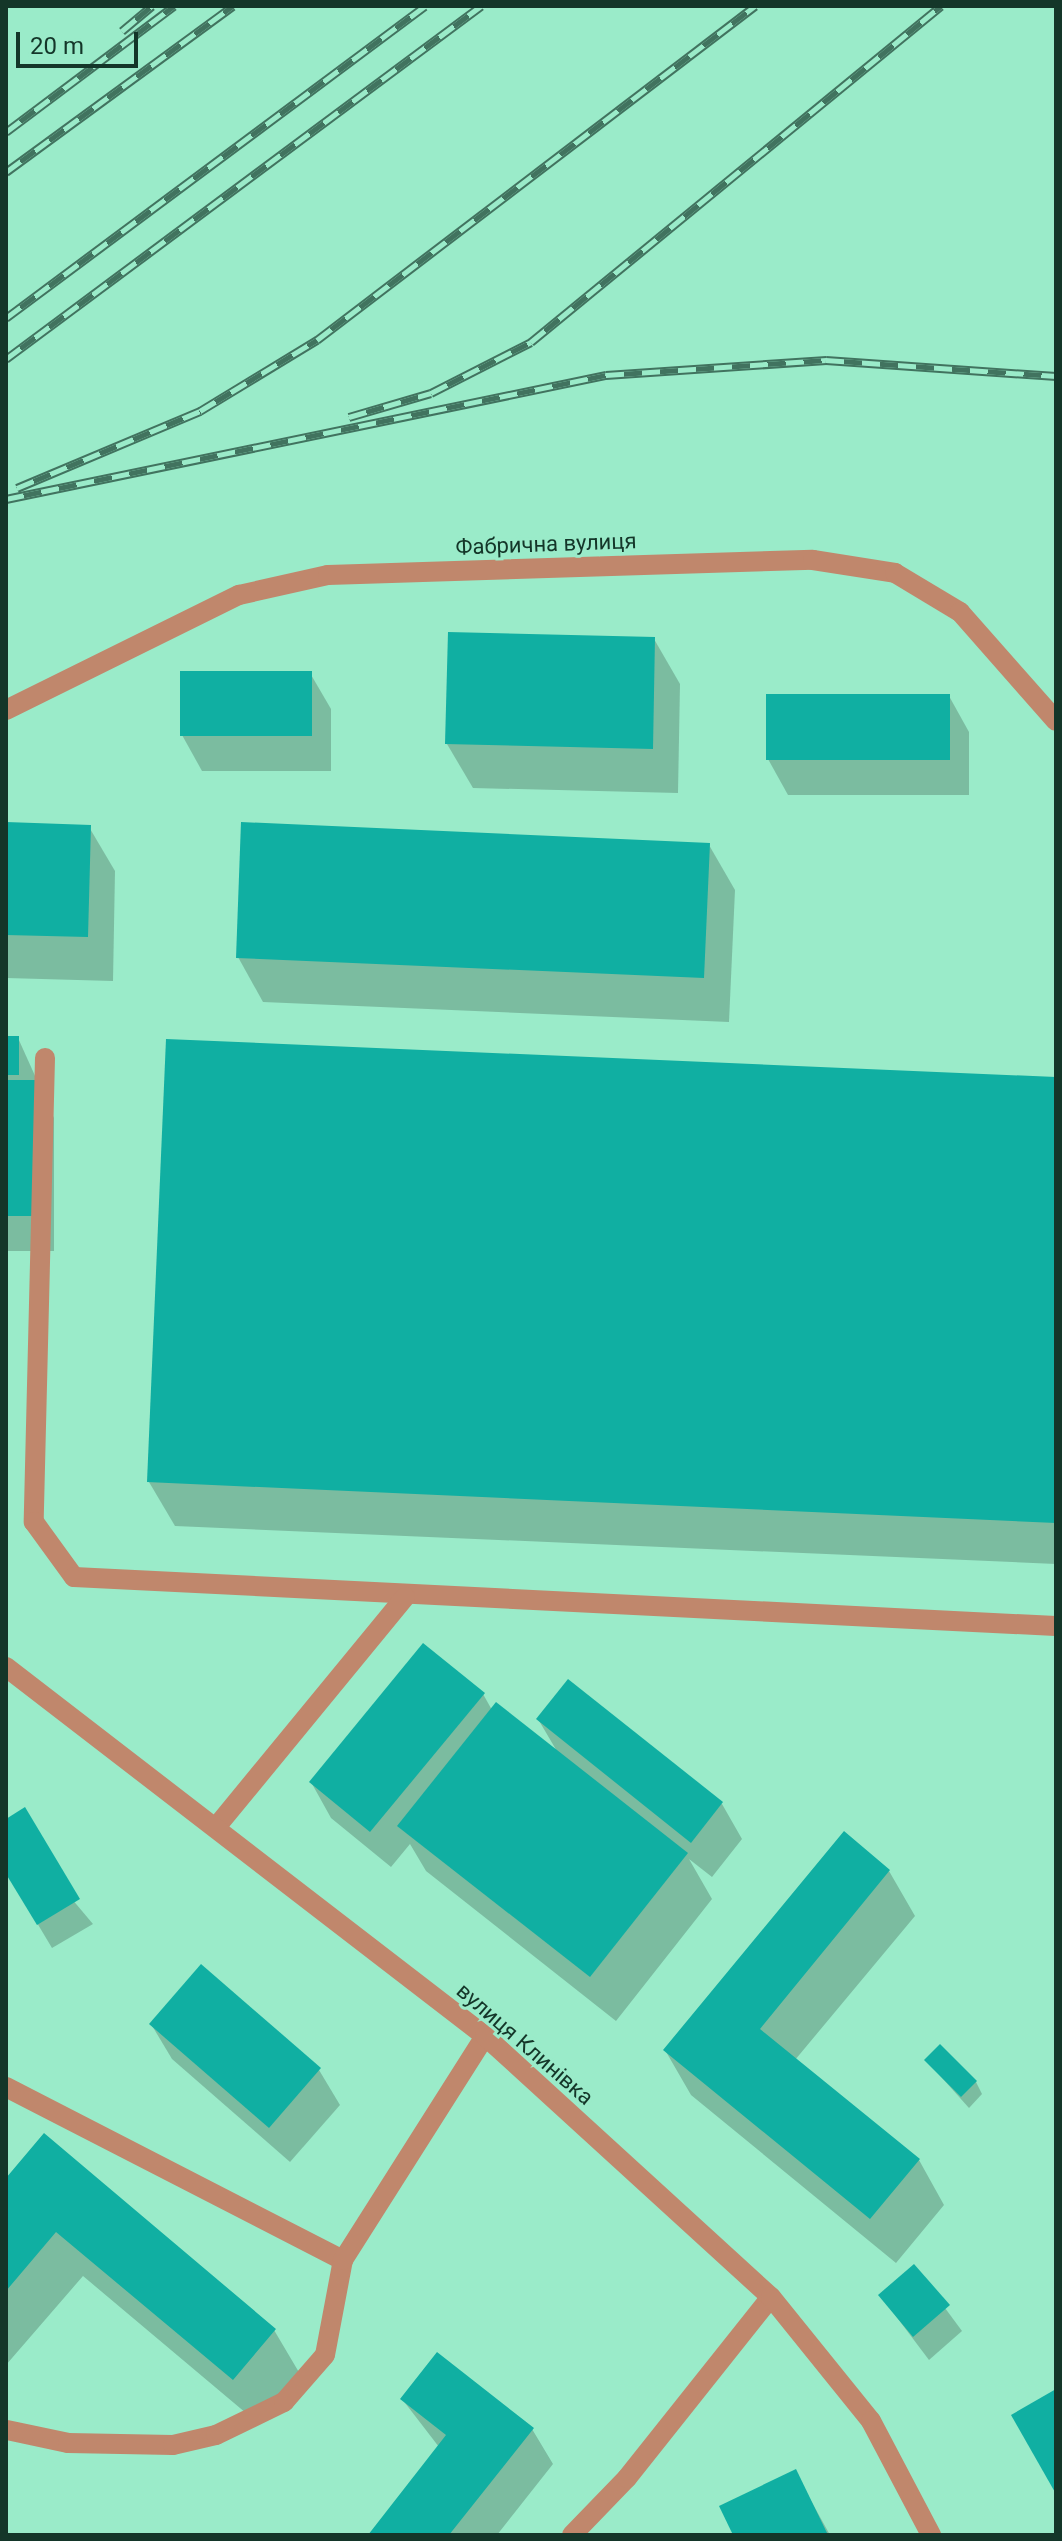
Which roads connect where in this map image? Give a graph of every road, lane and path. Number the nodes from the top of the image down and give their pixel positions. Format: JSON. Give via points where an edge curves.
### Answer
{"nodes":[{"id":1,"x":6,"y":710,"type":"edge"},
{"id":2,"x":1056,"y":721,"type":"edge"},
{"id":3,"x":45,"y":1058,"type":"dead end"},
{"id":4,"x":405,"y":1597,"type":"junction"},
{"id":5,"x":1056,"y":1626,"type":"edge"},
{"id":6,"x":6,"y":1667,"type":"edge"},
{"id":7,"x":217,"y":1826,"type":"junction"},
{"id":8,"x":485,"y":2036,"type":"junction"},
{"id":9,"x":6,"y":2087,"type":"edge"},
{"id":10,"x":343,"y":2260,"type":"junction"},
{"id":11,"x":771,"y":2297,"type":"junction"},
{"id":12,"x":7,"y":2430,"type":"edge"},
{"id":13,"x":572,"y":2535,"type":"edge"},
{"id":14,"x":931,"y":2535,"type":"edge"}],
"edges":[{"from":1,"to":2,"type":"street","name":"Фабрична вулиця","via":[[239,595],[328,575],[813,560],[895,573],[960,612]]},
{"from":3,"to":4,"type":"street","via":[[34,1522],[74,1577]]},
{"from":4,"to":5,"type":"street"},
{"from":4,"to":7,"type":"street"},
{"from":6,"to":7,"type":"street","name":"вулиця Клинівка"},
{"from":7,"to":8,"type":"street","name":"вулиця Клинівка"},
{"from":8,"to":10,"type":"street"},
{"from":8,"to":11,"type":"street","name":"вулиця Клинівка"},
{"from":9,"to":10,"type":"street"},
{"from":10,"to":12,"type":"street","via":[[325,2355],[284,2402],[253,2420],[173,2445],[124,2447]]},
{"from":11,"to":13,"type":"street","via":[[627,2478]]},
{"from":11,"to":14,"type":"street","name":"вулиця Клинівка","via":[[871,2421]]}]}
